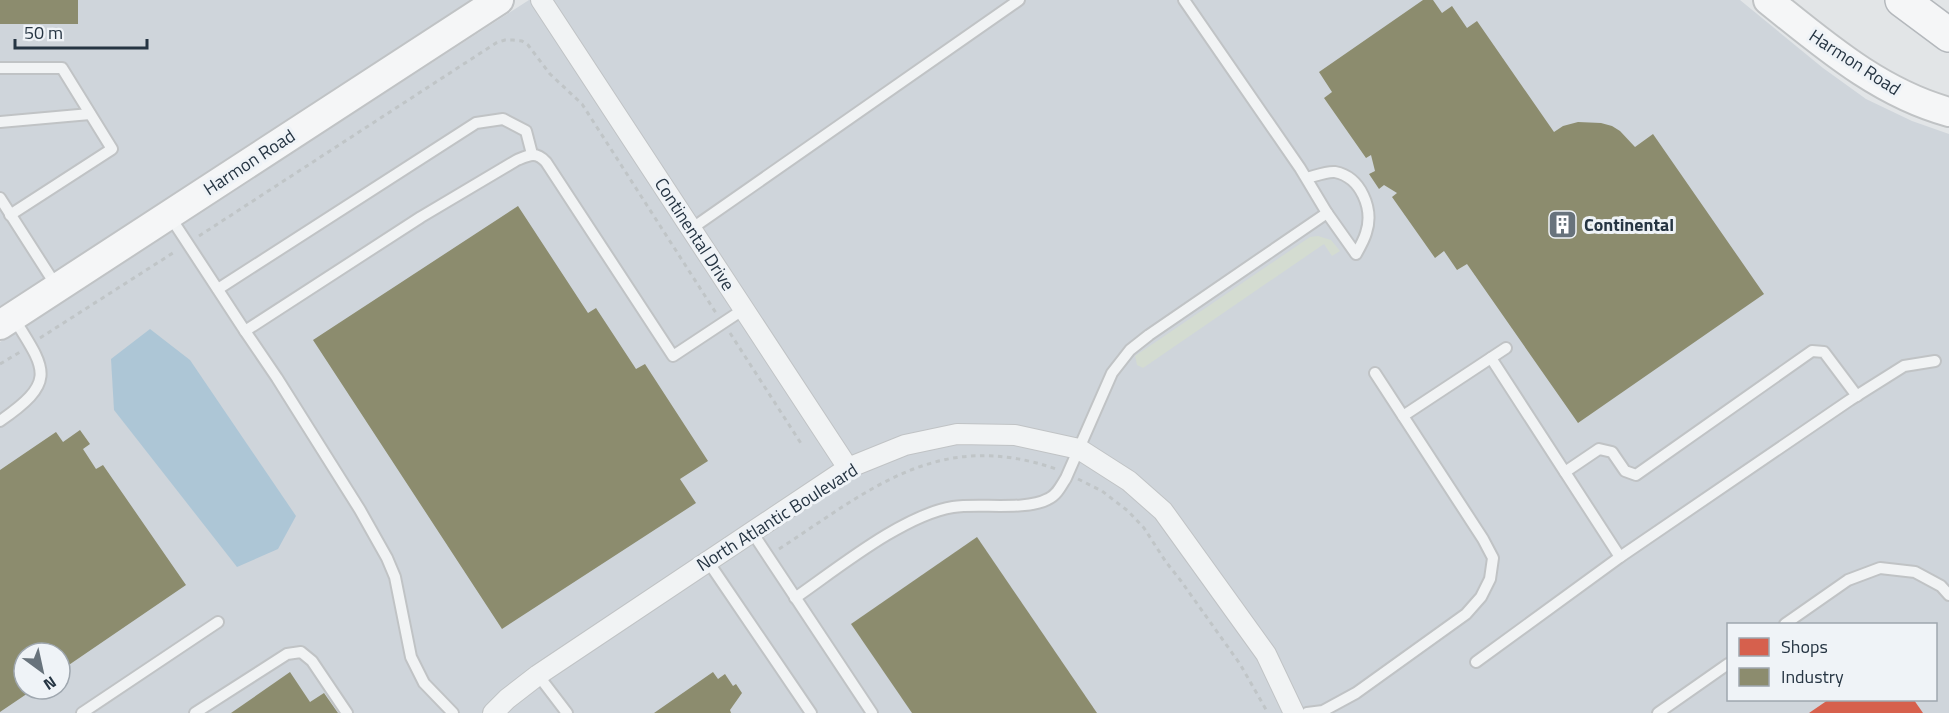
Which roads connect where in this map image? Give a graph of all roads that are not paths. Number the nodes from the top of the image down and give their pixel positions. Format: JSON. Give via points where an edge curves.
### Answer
{"nodes":[{"id":1,"x":500,"y":0,"type":"edge"},
{"id":2,"x":541,"y":0,"type":"edge"},
{"id":3,"x":1019,"y":0,"type":"edge"},
{"id":4,"x":1184,"y":0,"type":"edge"},
{"id":5,"x":1768,"y":0,"type":"edge"},
{"id":6,"x":1902,"y":0,"type":"edge"},
{"id":7,"x":1949,"y":35,"type":"edge"},
{"id":8,"x":0,"y":68,"type":"edge"},
{"id":9,"x":1949,"y":112,"type":"edge"},
{"id":10,"x":90,"y":114,"type":"junction"},
{"id":11,"x":0,"y":123,"type":"edge"},
{"id":12,"x":532,"y":154,"type":"junction"},
{"id":13,"x":1307,"y":178,"type":"junction"},
{"id":14,"x":0,"y":198,"type":"edge"},
{"id":15,"x":1327,"y":213,"type":"junction"},
{"id":16,"x":169,"y":214,"type":"junction"},
{"id":17,"x":10,"y":215,"type":"junction"},
{"id":18,"x":691,"y":229,"type":"junction"},
{"id":19,"x":57,"y":288,"type":"junction"},
{"id":20,"x":218,"y":290,"type":"junction"},
{"id":21,"x":744,"y":309,"type":"junction"},
{"id":22,"x":6,"y":321,"type":"edge"},
{"id":23,"x":245,"y":331,"type":"junction"},
{"id":24,"x":1506,"y":348,"type":"dead end"},
{"id":25,"x":1491,"y":358,"type":"junction"},
{"id":26,"x":1935,"y":361,"type":"dead end"},
{"id":27,"x":1375,"y":373,"type":"dead end"},
{"id":28,"x":1857,"y":396,"type":"junction"},
{"id":29,"x":1403,"y":416,"type":"junction"},
{"id":30,"x":0,"y":421,"type":"edge"},
{"id":31,"x":1079,"y":449,"type":"junction"},
{"id":32,"x":848,"y":468,"type":"junction"},
{"id":33,"x":1565,"y":472,"type":"junction"},
{"id":34,"x":752,"y":532,"type":"junction"},
{"id":35,"x":1620,"y":557,"type":"junction"},
{"id":36,"x":708,"y":560,"type":"junction"},
{"id":37,"x":1949,"y":595,"type":"edge"},
{"id":38,"x":795,"y":598,"type":"junction"},
{"id":39,"x":218,"y":621,"type":"dead end"},
{"id":40,"x":1786,"y":623,"type":"edge"},
{"id":41,"x":1476,"y":662,"type":"dead end"},
{"id":42,"x":1727,"y":665,"type":"edge"},
{"id":43,"x":538,"y":675,"type":"junction"},
{"id":44,"x":82,"y":713,"type":"edge"},
{"id":45,"x":195,"y":713,"type":"edge"},
{"id":46,"x":347,"y":713,"type":"edge"},
{"id":47,"x":453,"y":713,"type":"edge"},
{"id":48,"x":493,"y":713,"type":"edge"},
{"id":49,"x":567,"y":713,"type":"edge"},
{"id":50,"x":811,"y":713,"type":"edge"},
{"id":51,"x":872,"y":713,"type":"edge"},
{"id":52,"x":1294,"y":713,"type":"edge"},
{"id":53,"x":1307,"y":713,"type":"edge"},
{"id":54,"x":1658,"y":713,"type":"edge"}],
"edges":[{"from":1,"to":16,"type":"street","name":"Harmon Road"},
{"from":2,"to":18,"type":"street","name":"Continental Drive"},
{"from":3,"to":18,"type":"lane"},
{"from":4,"to":13,"type":"lane"},
{"from":5,"to":9,"type":"street","name":"Harmon Road","via":[[1836,54],[1887,87]]},
{"from":6,"to":7,"type":"highway"},
{"from":8,"to":10,"type":"lane","via":[[62,68]]},
{"from":10,"to":11,"type":"lane"},
{"from":10,"to":17,"type":"lane","via":[[112,149]]},
{"from":12,"to":20,"type":"lane","via":[[526,131],[503,119],[476,123]]},
{"from":12,"to":21,"type":"lane","via":[[546,162],[673,356]]},
{"from":12,"to":23,"type":"lane","via":[[420,217]]},
{"from":13,"to":15,"type":"lane"},
{"from":13,"to":15,"type":"lane","via":[[1333,172],[1350,178],[1361,191],[1369,211],[1367,232],[1356,254]]},
{"from":14,"to":17,"type":"lane"},
{"from":15,"to":31,"type":"lane","via":[[1130,350],[1112,373]]},
{"from":16,"to":19,"type":"street","name":"Harmon Road"},
{"from":16,"to":20,"type":"lane"},
{"from":17,"to":19,"type":"lane"},
{"from":18,"to":21,"type":"street","name":"Continental Drive"},
{"from":19,"to":22,"type":"street","name":"Harmon Road"},
{"from":20,"to":23,"type":"lane"},
{"from":21,"to":32,"type":"street","name":"Continental Drive"},
{"from":22,"to":30,"type":"lane","via":[[38,357],[41,372],[36,389],[24,405]]},
{"from":23,"to":47,"type":"lane","via":[[387,558],[395,578],[411,657],[424,683]]},
{"from":24,"to":25,"type":"lane"},
{"from":25,"to":29,"type":"lane"},
{"from":25,"to":33,"type":"lane"},
{"from":26,"to":28,"type":"lane","via":[[1904,366]]},
{"from":27,"to":29,"type":"lane"},
{"from":28,"to":33,"type":"lane","via":[[1824,352],[1812,351],[1636,475],[1625,471],[1612,452],[1599,449]]},
{"from":28,"to":35,"type":"lane"},
{"from":29,"to":53,"type":"lane","via":[[1483,539],[1493,558],[1490,579],[1481,597],[1457,621],[1356,693],[1323,711]]},
{"from":31,"to":32,"type":"street","name":"North Atlantic Boulevard","via":[[1015,435],[957,434],[905,445]]},
{"from":31,"to":38,"type":"lane","via":[[1050,499],[952,507],[923,517],[892,532]]},
{"from":31,"to":52,"type":"street","name":"North Atlantic Boulevard","via":[[1129,481],[1163,511],[1266,654]]},
{"from":32,"to":34,"type":"street","name":"North Atlantic Boulevard"},
{"from":33,"to":35,"type":"lane"},
{"from":34,"to":36,"type":"street","name":"North Atlantic Boulevard"},
{"from":34,"to":38,"type":"lane"},
{"from":35,"to":41,"type":"lane"},
{"from":36,"to":43,"type":"street","name":"North Atlantic Boulevard"},
{"from":36,"to":50,"type":"lane"},
{"from":37,"to":40,"type":"lane","via":[[1915,572],[1880,568],[1848,580]]},
{"from":38,"to":51,"type":"lane"},
{"from":39,"to":44,"type":"lane"},
{"from":42,"to":54,"type":"lane"},
{"from":43,"to":48,"type":"street","name":"North Atlantic Boulevard"},
{"from":43,"to":49,"type":"lane"},
{"from":45,"to":46,"type":"lane","via":[[287,654],[301,652]]}]}
